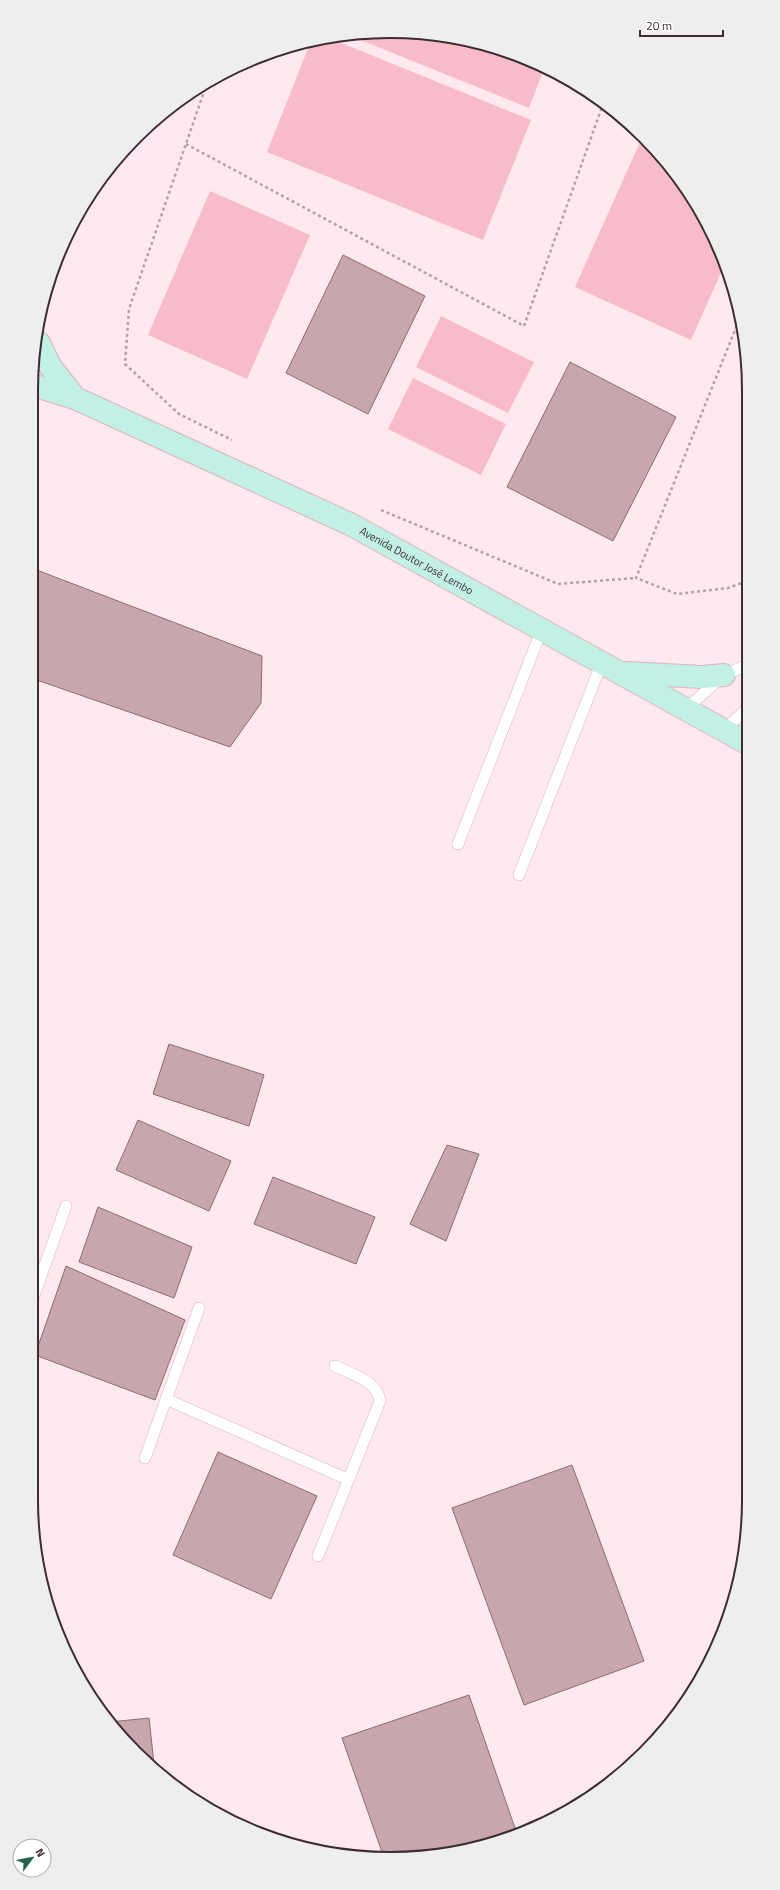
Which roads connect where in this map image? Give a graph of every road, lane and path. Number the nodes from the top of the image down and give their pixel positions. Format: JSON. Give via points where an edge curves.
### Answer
{"nodes":[{"id":1,"x":204,"y":91,"type":"edge"},
{"id":2,"x":602,"y":109,"type":"edge"},
{"id":3,"x":186,"y":144,"type":"junction"},
{"id":4,"x":736,"y":327,"type":"edge"},
{"id":5,"x":41,"y":347,"type":"edge"},
{"id":6,"x":38,"y":387,"type":"edge"},
{"id":7,"x":75,"y":398,"type":"junction"},
{"id":8,"x":236,"y":442,"type":"dead end"},
{"id":9,"x":380,"y":509,"type":"dead end"},
{"id":10,"x":636,"y":578,"type":"junction"},
{"id":11,"x":742,"y":583,"type":"edge"},
{"id":12,"x":542,"y":630,"type":"junction"},
{"id":13,"x":602,"y":662,"type":"junction"},
{"id":14,"x":742,"y":667,"type":"edge"},
{"id":15,"x":622,"y":673,"type":"junction"},
{"id":16,"x":724,"y":675,"type":"junction"},
{"id":17,"x":686,"y":709,"type":"junction"},
{"id":18,"x":742,"y":714,"type":"edge"},
{"id":19,"x":724,"y":730,"type":"junction"},
{"id":20,"x":742,"y":740,"type":"edge"},
{"id":21,"x":458,"y":844,"type":"dead end"},
{"id":22,"x":519,"y":875,"type":"dead end"},
{"id":23,"x":66,"y":1206,"type":"dead end"},
{"id":24,"x":38,"y":1284,"type":"edge"},
{"id":25,"x":199,"y":1308,"type":"dead end"},
{"id":26,"x":335,"y":1366,"type":"dead end"},
{"id":27,"x":166,"y":1399,"type":"junction"},
{"id":28,"x":145,"y":1458,"type":"dead end"},
{"id":29,"x":347,"y":1479,"type":"junction"},
{"id":30,"x":318,"y":1556,"type":"dead end"}],
"edges":[{"from":1,"to":3,"type":"path"},
{"from":2,"to":3,"type":"path","via":[[524,326]]},
{"from":3,"to":8,"type":"path","via":[[128,308],[125,364],[179,414]]},
{"from":4,"to":10,"type":"path"},
{"from":5,"to":7,"type":"main road","name":"Avenida Doutor José Lembo","via":[[50,366]]},
{"from":6,"to":7,"type":"main road","name":"Avenida Doutor José Lembo"},
{"from":7,"to":12,"type":"main road","name":"Avenida Doutor José Lembo","via":[[352,525]]},
{"from":9,"to":10,"type":"path","via":[[558,584]]},
{"from":10,"to":11,"type":"path","via":[[677,594],[728,588]]},
{"from":12,"to":13,"type":"main road","name":"Avenida Doutor José Lembo"},
{"from":12,"to":21,"type":"lane"},
{"from":13,"to":15,"type":"main road","name":"Avenida Doutor José Lembo"},
{"from":13,"to":22,"type":"lane"},
{"from":14,"to":16,"type":"lane"},
{"from":15,"to":16,"type":"main road","via":[[702,677]]},
{"from":15,"to":17,"type":"main road","name":"Avenida Doutor José Lembo"},
{"from":16,"to":17,"type":"lane"},
{"from":17,"to":19,"type":"main road","name":"Avenida Doutor José Lembo"},
{"from":18,"to":19,"type":"lane"},
{"from":19,"to":20,"type":"main road","name":"Avenida Doutor José Lembo"},
{"from":23,"to":24,"type":"lane"},
{"from":25,"to":27,"type":"lane"},
{"from":26,"to":29,"type":"lane","via":[[371,1384],[379,1393],[380,1401]]},
{"from":27,"to":28,"type":"lane"},
{"from":27,"to":29,"type":"lane"},
{"from":29,"to":30,"type":"lane"}]}
